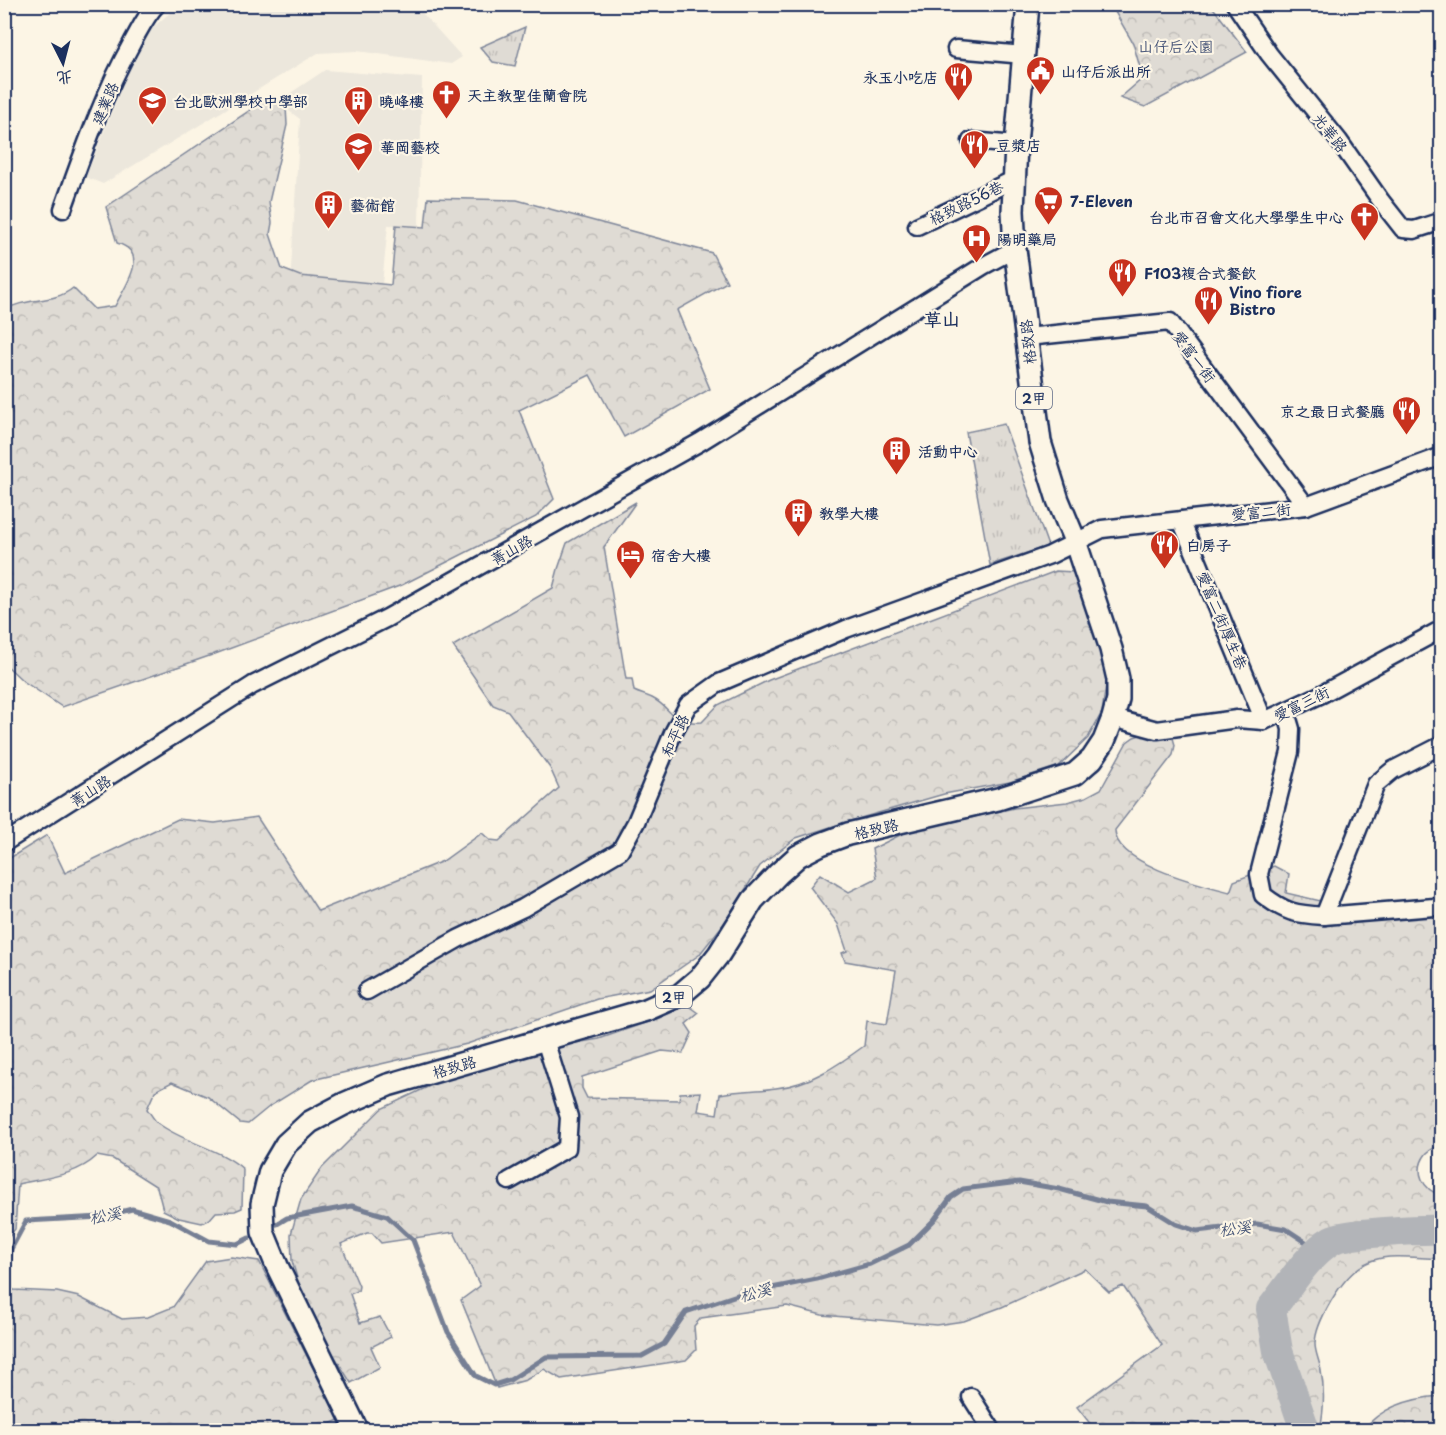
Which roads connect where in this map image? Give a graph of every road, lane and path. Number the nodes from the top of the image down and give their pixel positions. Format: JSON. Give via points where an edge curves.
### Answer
{"nodes":[{"id":1,"x":157,"y":4,"type":"edge"},
{"id":2,"x":1028,"y":4,"type":"edge"},
{"id":3,"x":1235,"y":4,"type":"edge"},
{"id":4,"x":956,"y":49,"type":"dead end"},
{"id":5,"x":1024,"y":55,"type":"junction"},
{"id":6,"x":971,"y":141,"type":"dead end"},
{"id":7,"x":1016,"y":145,"type":"junction"},
{"id":8,"x":1015,"y":179,"type":"junction"},
{"id":9,"x":63,"y":209,"type":"dead end"},
{"id":10,"x":1442,"y":220,"type":"edge"},
{"id":11,"x":917,"y":226,"type":"dead end"},
{"id":12,"x":1015,"y":249,"type":"junction"},
{"id":13,"x":1027,"y":337,"type":"junction"},
{"id":14,"x":1442,"y":456,"type":"edge"},
{"id":15,"x":1306,"y":506,"type":"junction"},
{"id":16,"x":1181,"y":520,"type":"junction"},
{"id":17,"x":1075,"y":542,"type":"junction"},
{"id":18,"x":1442,"y":630,"type":"edge"},
{"id":19,"x":1286,"y":712,"type":"junction"},
{"id":20,"x":1113,"y":718,"type":"junction"},
{"id":21,"x":1264,"y":721,"type":"junction"},
{"id":22,"x":1442,"y":745,"type":"edge"},
{"id":23,"x":4,"y":843,"type":"edge"},
{"id":24,"x":1442,"y":904,"type":"edge"},
{"id":25,"x":1324,"y":916,"type":"junction"},
{"id":26,"x":367,"y":991,"type":"dead end"},
{"id":27,"x":545,"y":1040,"type":"junction"},
{"id":28,"x":509,"y":1181,"type":"dead end"},
{"id":29,"x":971,"y":1398,"type":"dead end"},
{"id":30,"x":357,"y":1431,"type":"edge"},
{"id":31,"x":992,"y":1431,"type":"edge"}],
"edges":[{"from":1,"to":9,"type":"street","name":"建業路","via":[[120,65]]},
{"from":2,"to":5,"type":"main road","name":"格致路","number":"2甲"},
{"from":3,"to":10,"type":"street","name":"光華路","via":[[1403,229],[1414,230]]},
{"from":4,"to":5,"type":"street"},
{"from":5,"to":7,"type":"main road","name":"格致路","number":"2甲"},
{"from":6,"to":7,"type":"street"},
{"from":7,"to":8,"type":"main road","name":"格致路","number":"2甲"},
{"from":8,"to":11,"type":"street","name":"格致路56巷"},
{"from":8,"to":12,"type":"main road","name":"格致路","number":"2甲"},
{"from":12,"to":13,"type":"main road","name":"格致路","number":"2甲"},
{"from":12,"to":23,"type":"street","name":"菁山路","via":[[700,442],[387,618],[253,685]]},
{"from":13,"to":15,"type":"street","name":"愛富一街","via":[[1170,322]]},
{"from":13,"to":17,"type":"main road","name":"格致路","number":"2甲","via":[[1040,442]]},
{"from":14,"to":15,"type":"street","name":"愛富二街"},
{"from":15,"to":16,"type":"street","name":"愛富二街"},
{"from":16,"to":17,"type":"street","name":"愛富二街","via":[[1102,529]]},
{"from":16,"to":21,"type":"street","name":"愛富二街厚生巷"},
{"from":17,"to":20,"type":"main road","name":"格致路","number":"2甲","via":[[1116,669],[1118,699]]},
{"from":17,"to":26,"type":"street","name":"和平路","via":[[1050,555],[846,629],[719,683],[688,705],[621,851]]},
{"from":18,"to":19,"type":"street","name":"愛富三街"},
{"from":19,"to":21,"type":"street","name":"愛富三街"},
{"from":19,"to":25,"type":"street","via":[[1291,729],[1290,752],[1259,874],[1263,895],[1282,910]]},
{"from":20,"to":21,"type":"street","name":"愛富三街","via":[[1157,730],[1237,719]]},
{"from":20,"to":27,"type":"main road","name":"格致路","number":"2甲","via":[[1092,759],[1075,774],[998,799],[848,834],[798,856],[753,900],[719,954],[680,995],[646,1010]]},
{"from":22,"to":25,"type":"street","via":[[1393,770],[1376,784]]},
{"from":24,"to":25,"type":"street"},
{"from":27,"to":28,"type":"street","via":[[569,1118],[567,1148]]},
{"from":27,"to":30,"type":"main road","name":"格致路","number":"2甲","via":[[388,1085],[344,1104],[310,1122],[286,1144],[270,1171],[262,1204],[263,1232]]},
{"from":29,"to":31,"type":"street"}]}
